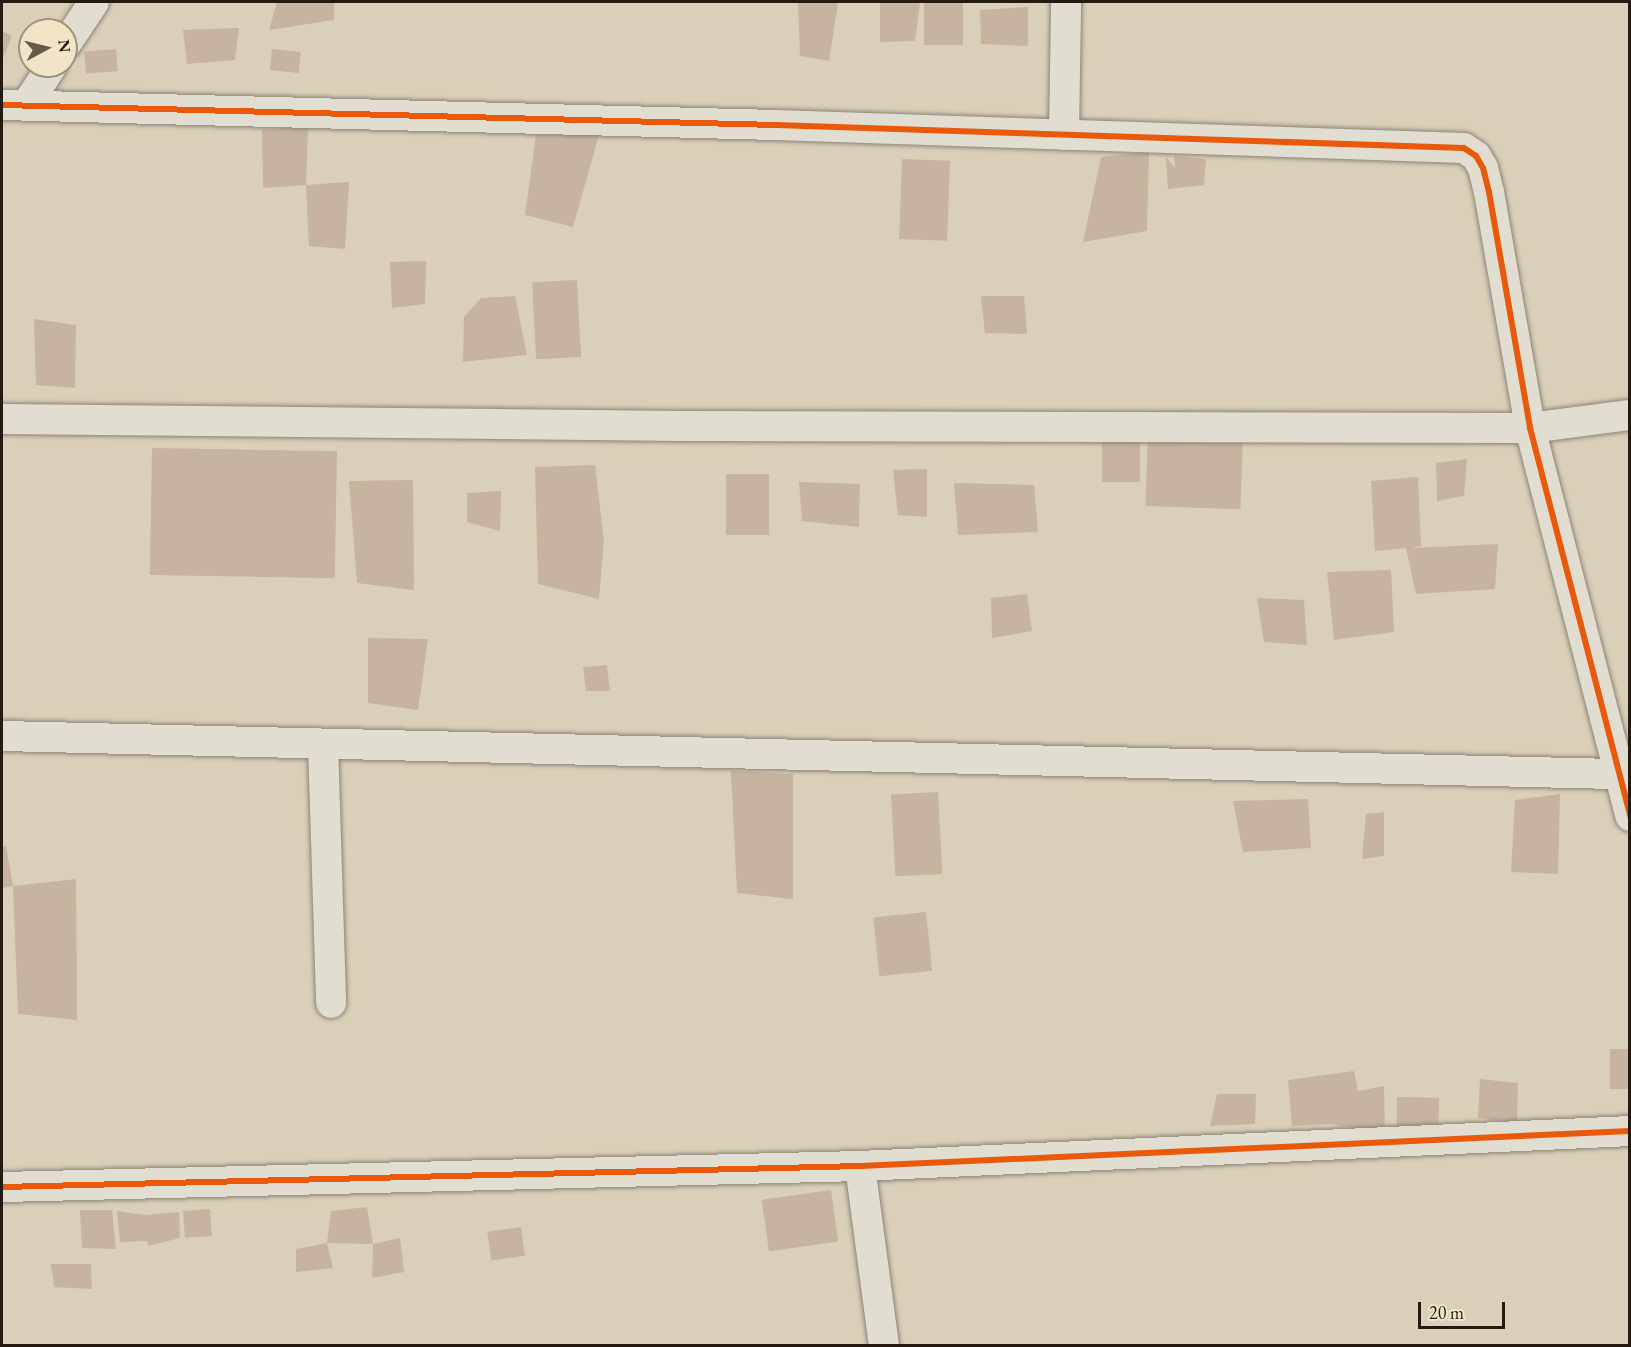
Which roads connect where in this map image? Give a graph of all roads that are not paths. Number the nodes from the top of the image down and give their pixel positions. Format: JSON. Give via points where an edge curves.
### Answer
{"nodes":[{"id":1,"x":94,"y":2,"type":"edge"},
{"id":2,"x":1066,"y":2,"type":"edge"},
{"id":3,"x":78,"y":26,"type":"edge"},
{"id":4,"x":40,"y":78,"type":"edge"},
{"id":5,"x":14,"y":104,"type":"edge"},
{"id":6,"x":1064,"y":135,"type":"junction"},
{"id":7,"x":1629,"y":415,"type":"edge"},
{"id":8,"x":2,"y":419,"type":"edge"},
{"id":9,"x":1530,"y":428,"type":"junction"},
{"id":10,"x":2,"y":736,"type":"edge"},
{"id":11,"x":323,"y":744,"type":"junction"},
{"id":12,"x":1618,"y":774,"type":"junction"},
{"id":13,"x":1629,"y":816,"type":"edge"},
{"id":14,"x":331,"y":1003,"type":"dead end"},
{"id":15,"x":1629,"y":1131,"type":"edge"},
{"id":16,"x":860,"y":1166,"type":"junction"},
{"id":17,"x":2,"y":1187,"type":"edge"},
{"id":18,"x":884,"y":1346,"type":"edge"}],
"edges":[{"from":1,"to":3,"type":"street"},
{"from":2,"to":6,"type":"street"},
{"from":4,"to":5,"type":"street"},
{"from":5,"to":6,"type":"street"},
{"from":6,"to":9,"type":"street","via":[[1464,148],[1476,156],[1483,168],[1489,192]]},
{"from":7,"to":9,"type":"street"},
{"from":8,"to":9,"type":"street"},
{"from":9,"to":12,"type":"street"},
{"from":10,"to":11,"type":"street"},
{"from":11,"to":12,"type":"street"},
{"from":11,"to":14,"type":"street"},
{"from":12,"to":13,"type":"street"},
{"from":15,"to":16,"type":"street"},
{"from":16,"to":17,"type":"street"},
{"from":16,"to":18,"type":"street"}]}
